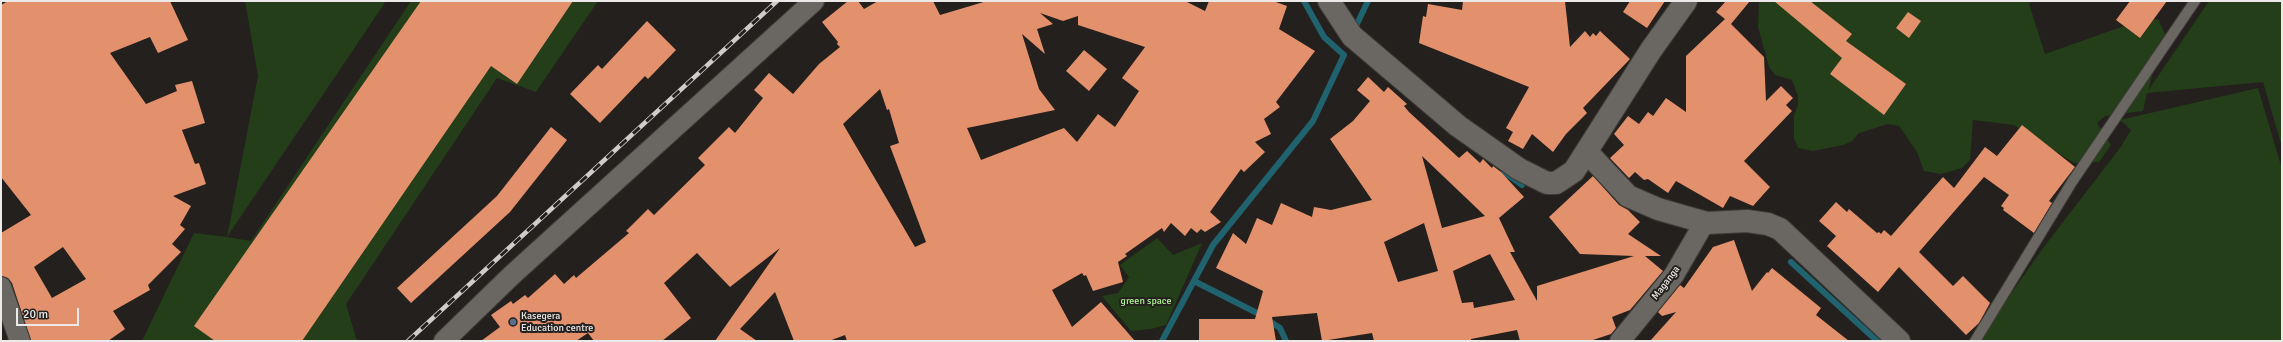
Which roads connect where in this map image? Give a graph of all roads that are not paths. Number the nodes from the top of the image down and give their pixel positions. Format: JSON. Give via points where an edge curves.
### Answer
{"nodes":[{"id":1,"x":814,"y":1,"type":"edge"},
{"id":2,"x":1329,"y":1,"type":"edge"},
{"id":3,"x":1686,"y":1,"type":"edge"},
{"id":4,"x":2195,"y":1,"type":"edge"},
{"id":5,"x":1587,"y":152,"type":"junction"},
{"id":6,"x":1707,"y":223,"type":"junction"},
{"id":7,"x":1,"y":287,"type":"edge"},
{"id":8,"x":20,"y":341,"type":"edge"},
{"id":9,"x":444,"y":341,"type":"edge"},
{"id":10,"x":1620,"y":341,"type":"edge"},
{"id":11,"x":1900,"y":341,"type":"edge"},
{"id":12,"x":1975,"y":341,"type":"edge"}],
"edges":[{"from":1,"to":9,"type":"street","via":[[512,275]]},
{"from":2,"to":5,"type":"street","via":[[1352,36],[1458,126],[1519,169],[1547,183],[1556,183],[1574,171]]},
{"from":3,"to":5,"type":"street"},
{"from":4,"to":12,"type":"lane","via":[[2072,182]]},
{"from":5,"to":6,"type":"street","via":[[1628,196],[1658,209]]},
{"from":6,"to":10,"type":"street","name":"Maganga","via":[[1703,225],[1674,275]]},
{"from":6,"to":11,"type":"street","via":[[1747,221],[1768,224],[1780,229]]},
{"from":7,"to":8,"type":"street"}]}
